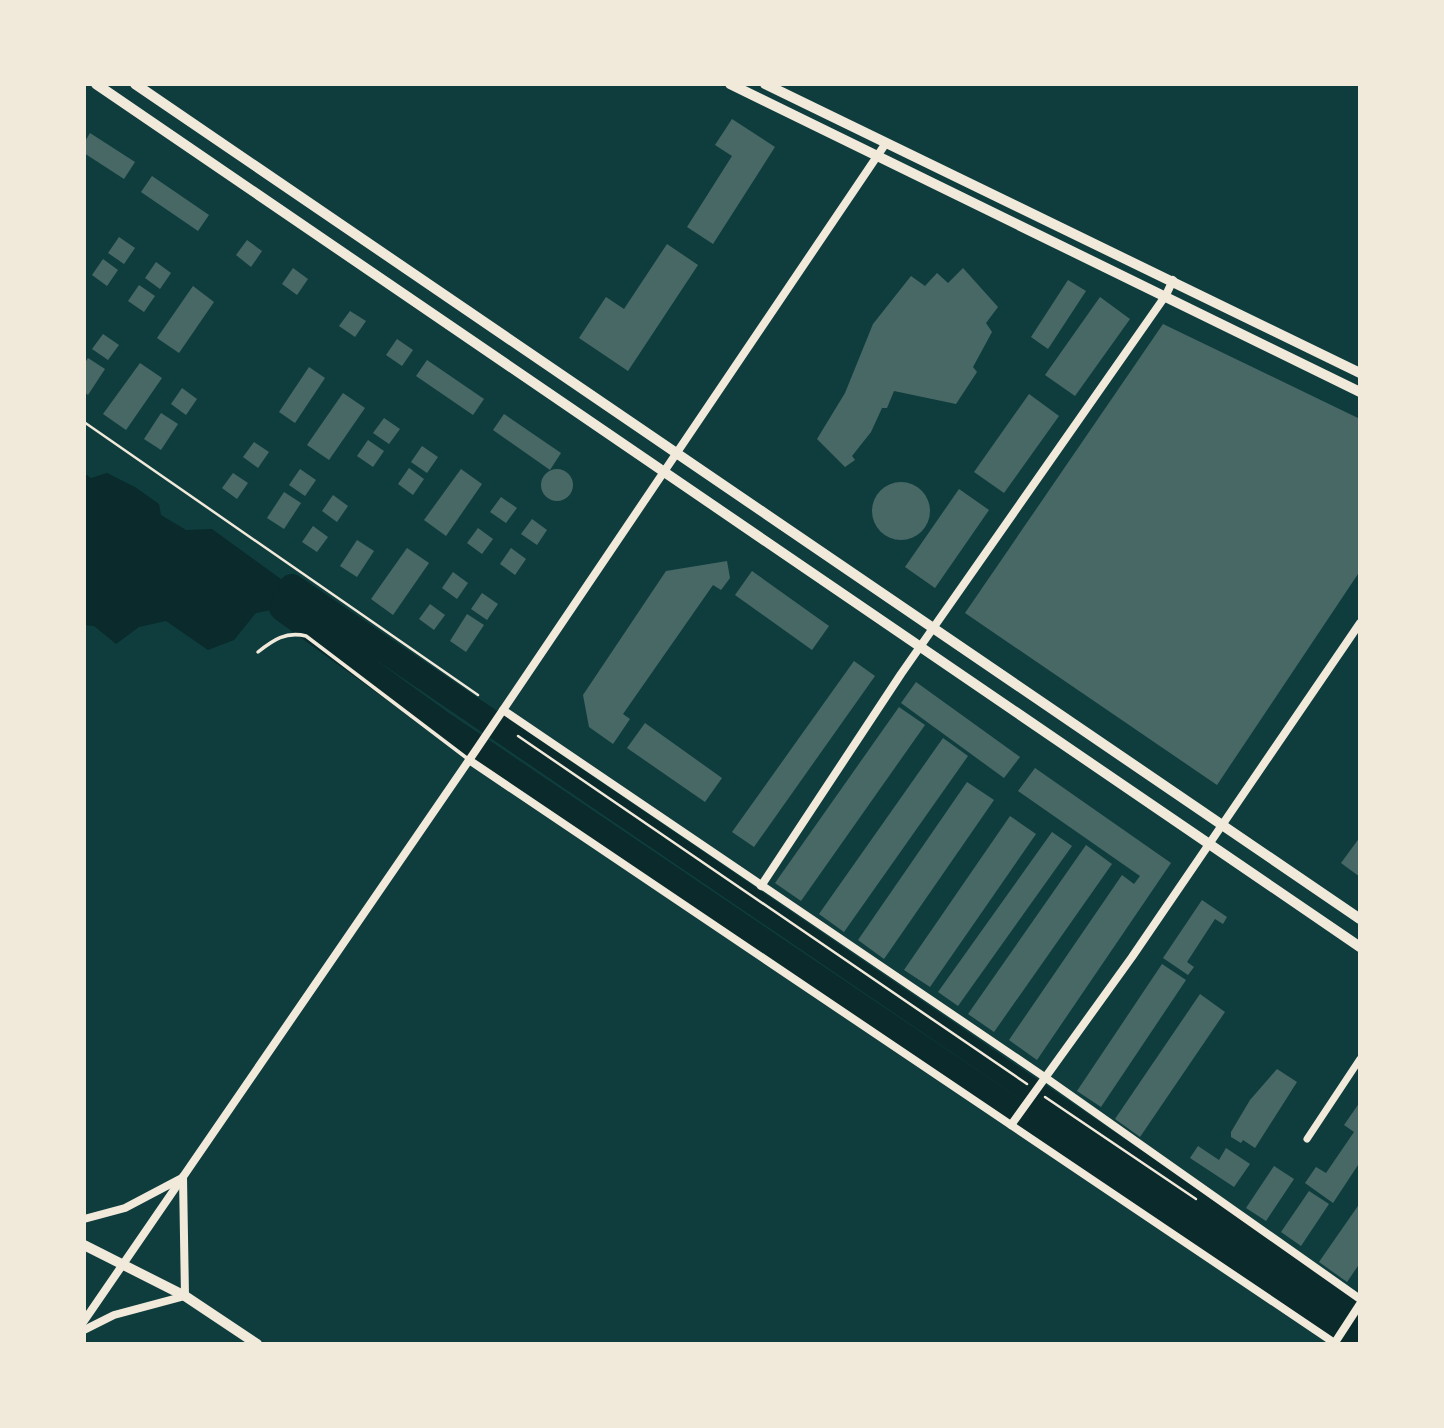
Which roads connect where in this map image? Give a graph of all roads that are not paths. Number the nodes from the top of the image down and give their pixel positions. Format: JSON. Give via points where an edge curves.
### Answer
{"nodes":[{"id":1,"x":96,"y":84,"type":"edge"},
{"id":2,"x":135,"y":84,"type":"edge"},
{"id":3,"x":730,"y":84,"type":"edge"},
{"id":4,"x":765,"y":84,"type":"edge"},
{"id":5,"x":886,"y":144,"type":"junction"},
{"id":6,"x":877,"y":158,"type":"junction"},
{"id":7,"x":1173,"y":280,"type":"junction"},
{"id":8,"x":1166,"y":295,"type":"junction"},
{"id":9,"x":1360,"y":373,"type":"edge"},
{"id":10,"x":1360,"y":392,"type":"edge"},
{"id":11,"x":676,"y":452,"type":"junction"},
{"id":12,"x":663,"y":470,"type":"junction"},
{"id":13,"x":1360,"y":623,"type":"edge"},
{"id":14,"x":933,"y":627,"type":"junction"},
{"id":15,"x":920,"y":647,"type":"junction"},
{"id":16,"x":258,"y":652,"type":"dead end"},
{"id":17,"x":503,"y":710,"type":"junction"},
{"id":18,"x":469,"y":760,"type":"junction"},
{"id":19,"x":1223,"y":825,"type":"junction"},
{"id":20,"x":1210,"y":844,"type":"junction"},
{"id":21,"x":761,"y":886,"type":"junction"},
{"id":22,"x":1360,"y":919,"type":"edge"},
{"id":23,"x":1360,"y":947,"type":"edge"},
{"id":24,"x":1360,"y":1059,"type":"edge"},
{"id":25,"x":1046,"y":1078,"type":"junction"},
{"id":26,"x":1011,"y":1125,"type":"junction"},
{"id":27,"x":1307,"y":1139,"type":"dead end"},
{"id":28,"x":183,"y":1177,"type":"junction"},
{"id":29,"x":84,"y":1219,"type":"edge"},
{"id":30,"x":84,"y":1245,"type":"edge"},
{"id":31,"x":122,"y":1264,"type":"junction"},
{"id":32,"x":185,"y":1296,"type":"junction"},
{"id":33,"x":1359,"y":1304,"type":"edge"},
{"id":34,"x":84,"y":1321,"type":"edge"},
{"id":35,"x":84,"y":1330,"type":"edge"},
{"id":36,"x":1336,"y":1341,"type":"edge"},
{"id":37,"x":257,"y":1344,"type":"edge"}],
"edges":[{"from":1,"to":12,"type":"main road"},
{"from":2,"to":11,"type":"main road"},
{"from":3,"to":6,"type":"main road"},
{"from":4,"to":5,"type":"main road"},
{"from":5,"to":6,"type":"street"},
{"from":5,"to":7,"type":"main road"},
{"from":6,"to":8,"type":"main road"},
{"from":6,"to":11,"type":"street"},
{"from":7,"to":8,"type":"street"},
{"from":7,"to":9,"type":"main road"},
{"from":8,"to":10,"type":"main road"},
{"from":8,"to":14,"type":"street"},
{"from":11,"to":12,"type":"street"},
{"from":11,"to":14,"type":"main road"},
{"from":12,"to":15,"type":"main road"},
{"from":12,"to":17,"type":"street"},
{"from":13,"to":19,"type":"street"},
{"from":14,"to":15,"type":"street"},
{"from":14,"to":19,"type":"main road"},
{"from":15,"to":20,"type":"main road"},
{"from":15,"to":21,"type":"street"},
{"from":16,"to":18,"type":"lane","via":[[282,636],[306,636]]},
{"from":17,"to":18,"type":"street"},
{"from":17,"to":21,"type":"street"},
{"from":18,"to":26,"type":"street"},
{"from":18,"to":28,"type":"street"},
{"from":19,"to":20,"type":"street"},
{"from":19,"to":22,"type":"main road"},
{"from":20,"to":23,"type":"main road"},
{"from":20,"to":25,"type":"street"},
{"from":21,"to":25,"type":"street"},
{"from":24,"to":27,"type":"street"},
{"from":25,"to":26,"type":"street"},
{"from":25,"to":33,"type":"street"},
{"from":26,"to":36,"type":"street"},
{"from":28,"to":29,"type":"street","via":[[125,1208]]},
{"from":28,"to":31,"type":"street"},
{"from":28,"to":32,"type":"street"},
{"from":30,"to":31,"type":"main road"},
{"from":31,"to":32,"type":"main road"},
{"from":31,"to":34,"type":"street"},
{"from":32,"to":35,"type":"street","via":[[114,1315]]},
{"from":32,"to":37,"type":"main road"},
{"from":33,"to":36,"type":"street"}]}
